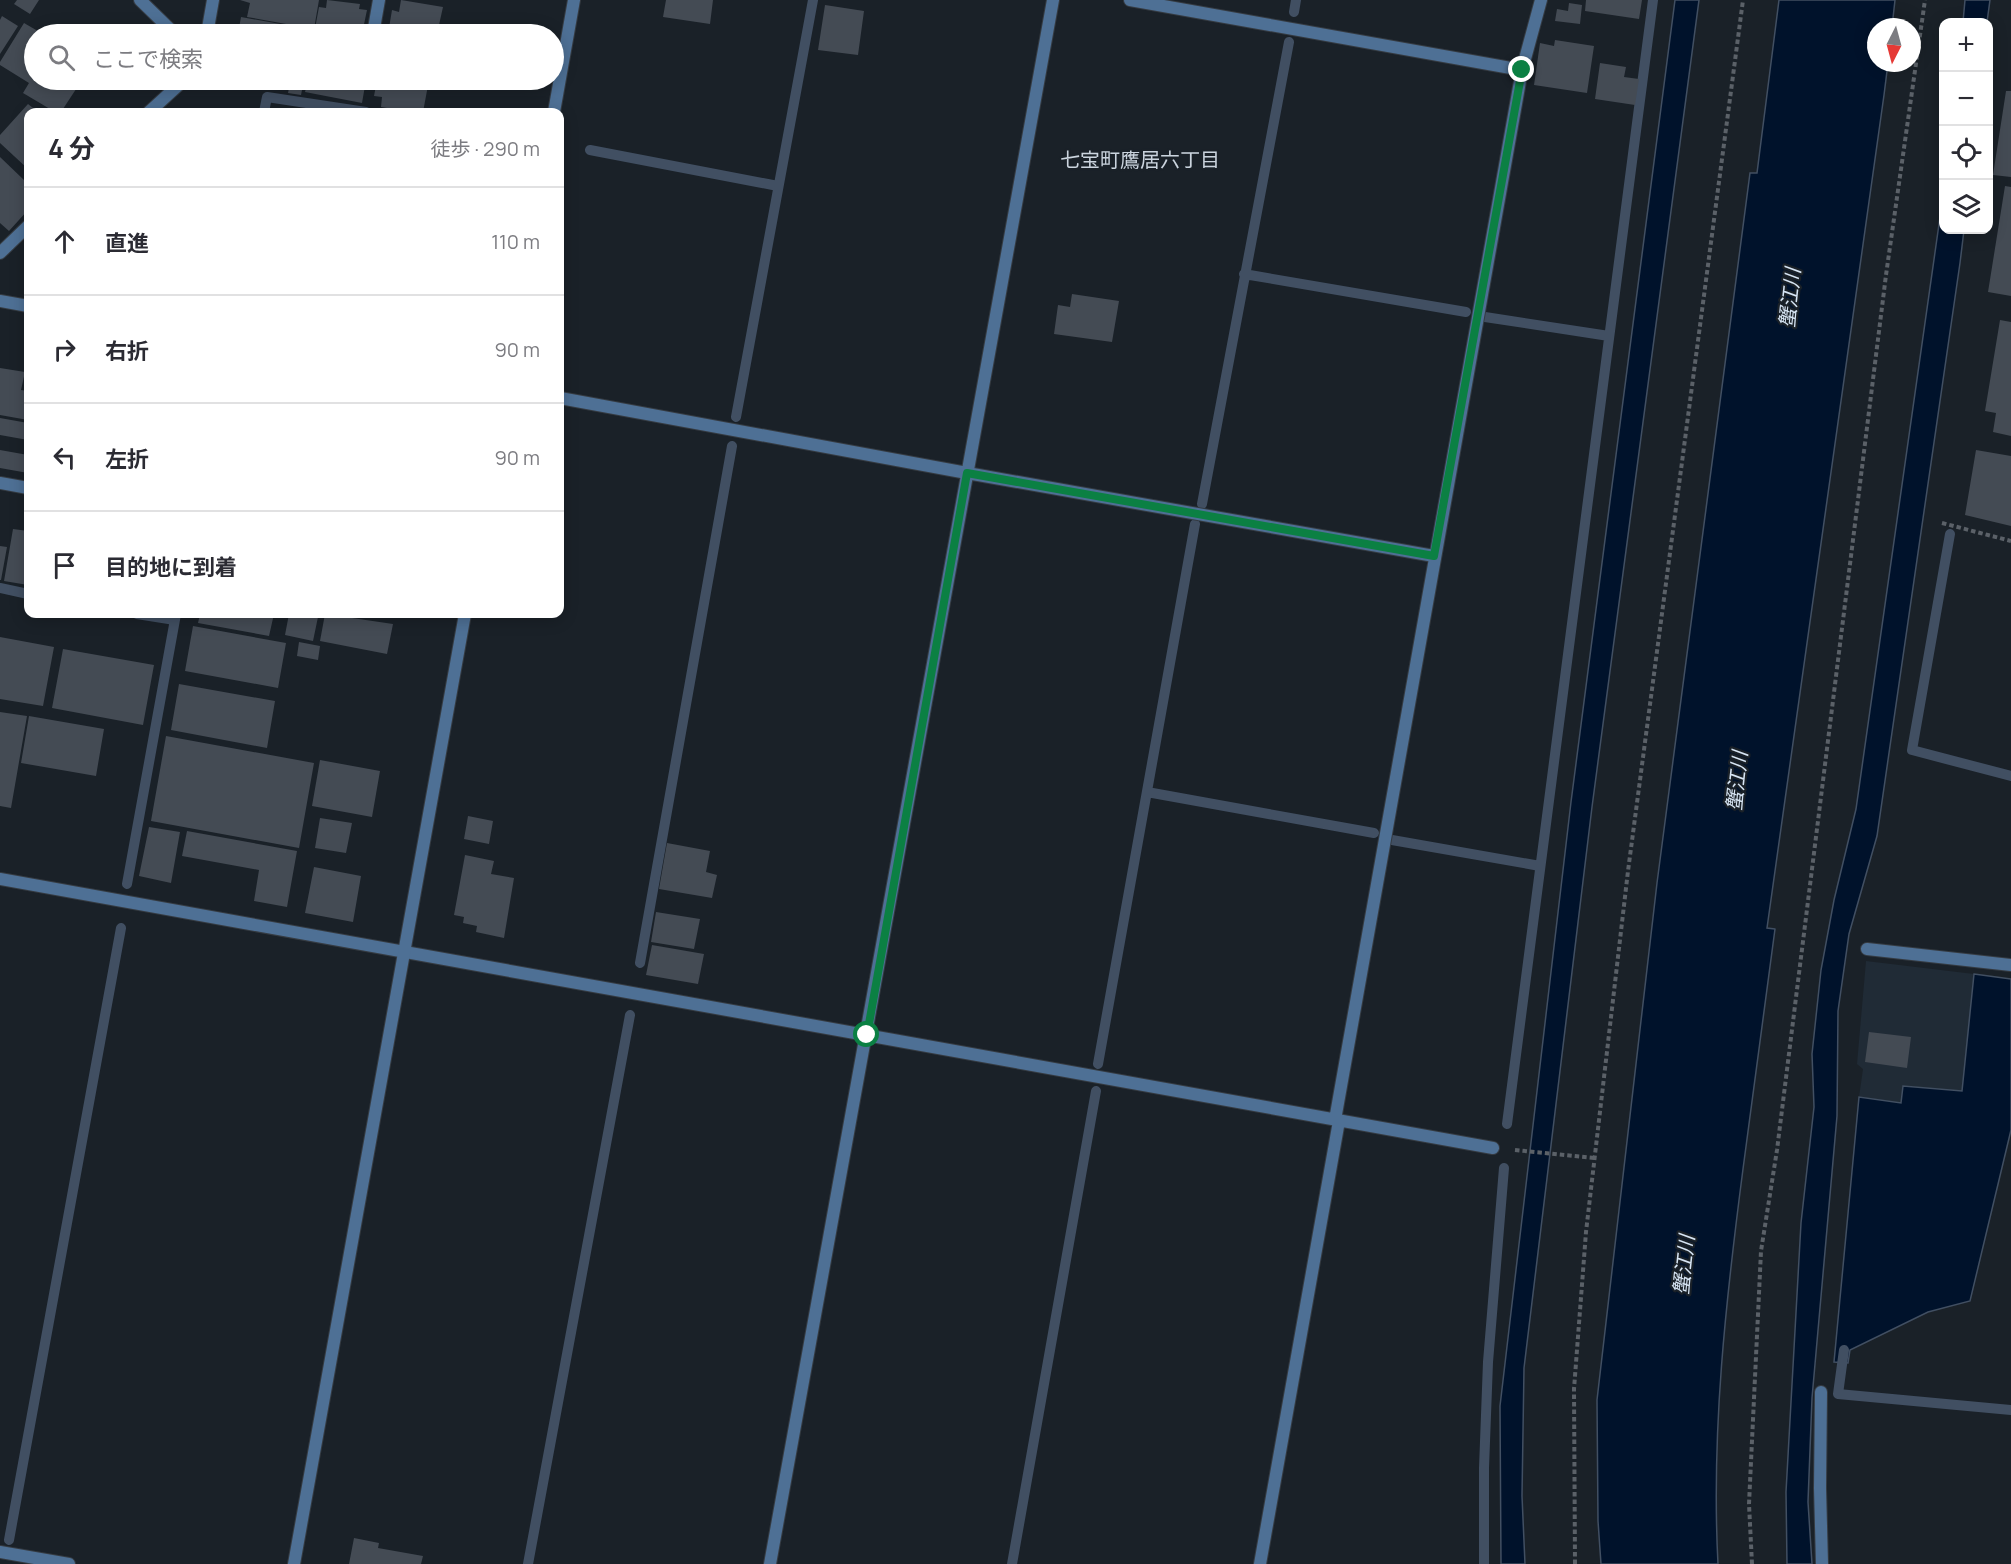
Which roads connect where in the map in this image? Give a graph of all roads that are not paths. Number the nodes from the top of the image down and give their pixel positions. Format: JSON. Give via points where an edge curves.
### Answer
{"nodes":[{"id":1,"x":140,"y":0,"type":"edge"},
{"id":2,"x":213,"y":0,"type":"edge"},
{"id":3,"x":379,"y":0,"type":"edge"},
{"id":4,"x":574,"y":0,"type":"edge"},
{"id":5,"x":1053,"y":0,"type":"edge"},
{"id":6,"x":1130,"y":0,"type":"edge"},
{"id":7,"x":1541,"y":0,"type":"edge"},
{"id":8,"x":165,"y":24,"type":"edge"},
{"id":9,"x":209,"y":24,"type":"edge"},
{"id":10,"x":375,"y":24,"type":"edge"},
{"id":11,"x":564,"y":56,"type":"edge"},
{"id":12,"x":1522,"y":70,"type":"junction"},
{"id":13,"x":173,"y":90,"type":"edge"},
{"id":14,"x":558,"y":90,"type":"edge"},
{"id":15,"x":153,"y":108,"type":"edge"},
{"id":16,"x":555,"y":108,"type":"edge"},
{"id":17,"x":24,"y":230,"type":"edge"},
{"id":18,"x":0,"y":253,"type":"edge"},
{"id":19,"x":0,"y":301,"type":"edge"},
{"id":20,"x":24,"y":305,"type":"edge"},
{"id":21,"x":564,"y":399,"type":"edge"},
{"id":22,"x":967,"y":473,"type":"junction"},
{"id":23,"x":0,"y":483,"type":"edge"},
{"id":24,"x":24,"y":487,"type":"edge"},
{"id":25,"x":1434,"y":556,"type":"junction"},
{"id":26,"x":464,"y":618,"type":"edge"},
{"id":27,"x":0,"y":879,"type":"edge"},
{"id":28,"x":1867,"y":949,"type":"dead end"},
{"id":29,"x":404,"y":951,"type":"junction"},
{"id":30,"x":2011,"y":965,"type":"edge"},
{"id":31,"x":867,"y":1035,"type":"junction"},
{"id":32,"x":1337,"y":1120,"type":"junction"},
{"id":33,"x":1493,"y":1148,"type":"dead end"},
{"id":34,"x":1821,"y":1392,"type":"dead end"},
{"id":35,"x":0,"y":1552,"type":"edge"},
{"id":36,"x":69,"y":1564,"type":"edge"},
{"id":37,"x":294,"y":1564,"type":"edge"},
{"id":38,"x":770,"y":1564,"type":"edge"},
{"id":39,"x":1260,"y":1564,"type":"edge"},
{"id":40,"x":1822,"y":1564,"type":"edge"}],
"edges":[{"from":1,"to":8,"type":"street"},
{"from":2,"to":9,"type":"street"},
{"from":3,"to":10,"type":"street"},
{"from":4,"to":11,"type":"street"},
{"from":5,"to":22,"type":"street"},
{"from":6,"to":12,"type":"street"},
{"from":7,"to":12,"type":"street"},
{"from":12,"to":25,"type":"street"},
{"from":13,"to":15,"type":"street"},
{"from":14,"to":16,"type":"street"},
{"from":17,"to":18,"type":"street"},
{"from":19,"to":20,"type":"street"},
{"from":21,"to":22,"type":"street"},
{"from":22,"to":25,"type":"street"},
{"from":22,"to":31,"type":"street"},
{"from":23,"to":24,"type":"street"},
{"from":25,"to":32,"type":"street"},
{"from":26,"to":29,"type":"street"},
{"from":27,"to":29,"type":"street"},
{"from":28,"to":30,"type":"street"},
{"from":29,"to":31,"type":"street"},
{"from":29,"to":37,"type":"street"},
{"from":31,"to":32,"type":"street"},
{"from":31,"to":38,"type":"street"},
{"from":32,"to":33,"type":"street"},
{"from":32,"to":39,"type":"street"},
{"from":34,"to":40,"type":"street"},
{"from":35,"to":36,"type":"street"}]}
